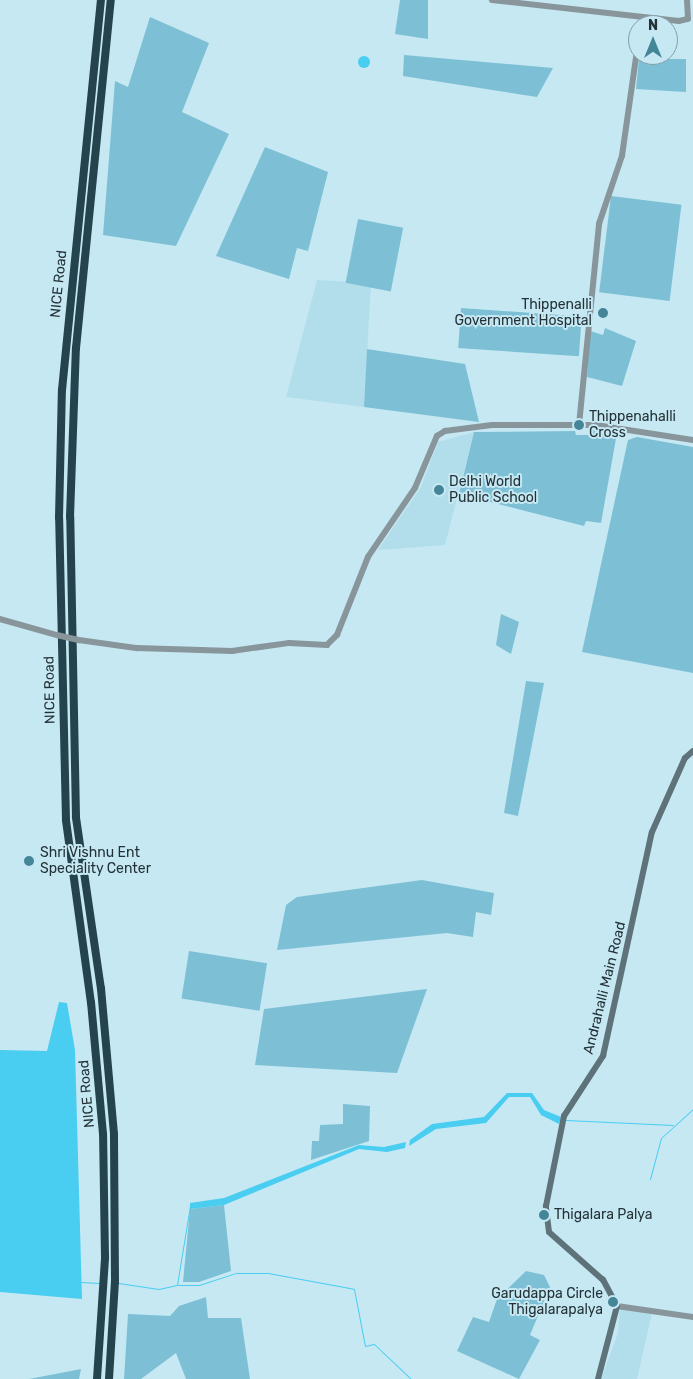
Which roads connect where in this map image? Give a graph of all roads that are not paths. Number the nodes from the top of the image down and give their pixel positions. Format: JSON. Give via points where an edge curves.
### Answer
{"nodes":[{"id":1,"x":101,"y":0,"type":"edge"},
{"id":2,"x":111,"y":0,"type":"edge"},
{"id":3,"x":492,"y":0,"type":"edge"},
{"id":4,"x":687,"y":0,"type":"edge"},
{"id":5,"x":628,"y":17,"type":"edge"},
{"id":6,"x":678,"y":21,"type":"edge"},
{"id":7,"x":635,"y":65,"type":"edge"},
{"id":8,"x":579,"y":425,"type":"junction"},
{"id":9,"x":693,"y":440,"type":"edge"},
{"id":10,"x":0,"y":620,"type":"edge"},
{"id":11,"x":693,"y":751,"type":"edge"},
{"id":12,"x":617,"y":1306,"type":"junction"},
{"id":13,"x":693,"y":1317,"type":"edge"},
{"id":14,"x":97,"y":1379,"type":"edge"},
{"id":15,"x":109,"y":1379,"type":"edge"},
{"id":16,"x":598,"y":1379,"type":"edge"}],
"edges":[{"from":1,"to":14,"type":"highway","name":"NICE Road","via":[[63,373],[59,518],[66,820],[100,1090],[104,1283]]},
{"from":2,"to":15,"type":"highway","name":"NICE Road","via":[[76,348],[70,517],[76,817],[111,1089],[115,1283]]},
{"from":3,"to":5,"type":"street"},
{"from":4,"to":6,"type":"street","via":[[684,21]]},
{"from":7,"to":8,"type":"street","via":[[622,156],[599,224]]},
{"from":8,"to":9,"type":"street"},
{"from":8,"to":10,"type":"street","bridge":true,"via":[[492,426],[437,436],[415,488],[368,557],[336,635],[326,645],[289,643],[232,651],[120,647]]},
{"from":11,"to":12,"type":"main road","name":"Andrahalli Main Road","via":[[685,758],[644,856],[629,949],[603,1056],[564,1116],[545,1221],[558,1241],[603,1280]]},
{"from":12,"to":13,"type":"street"},
{"from":12,"to":16,"type":"main road","via":[[614,1332]]}]}
